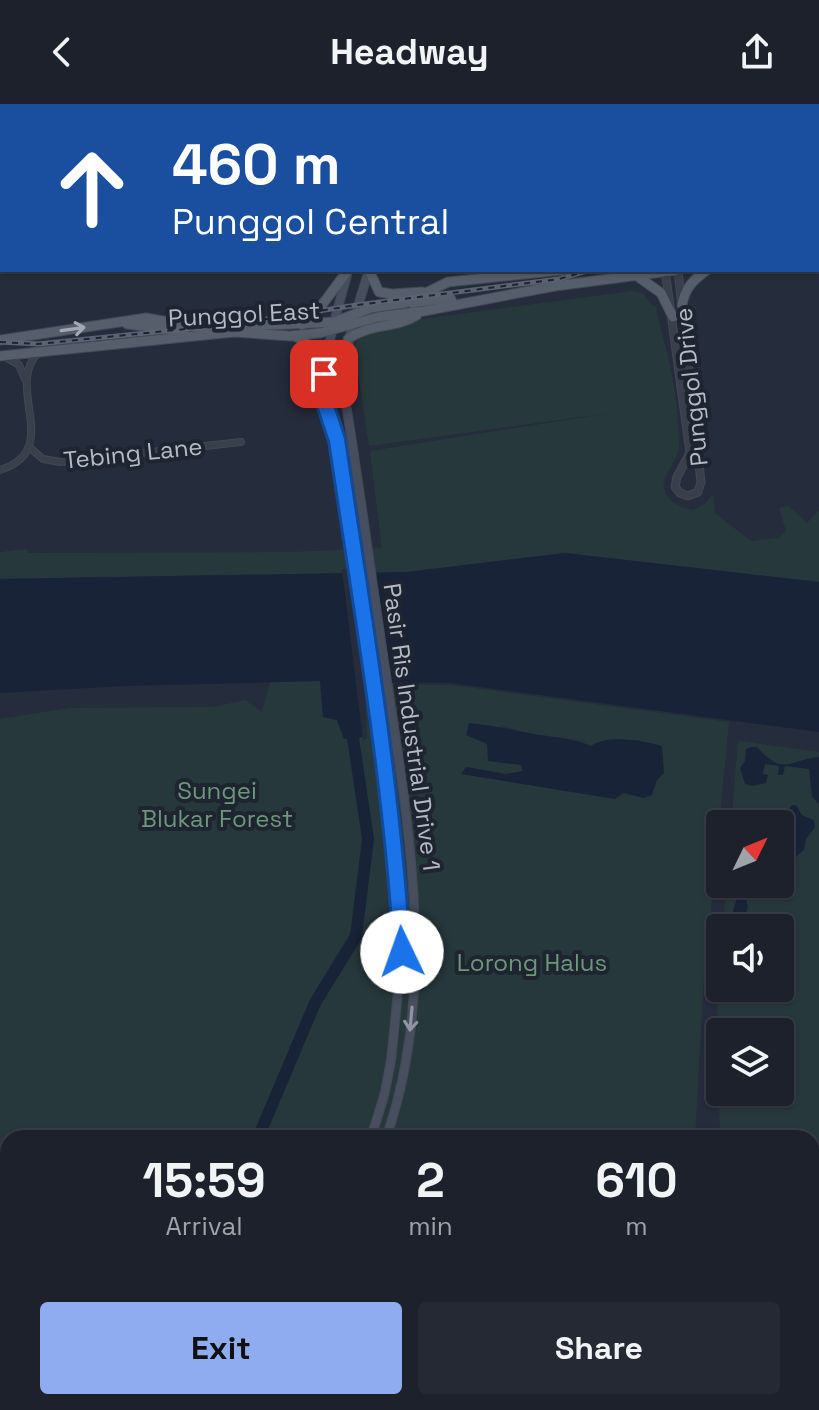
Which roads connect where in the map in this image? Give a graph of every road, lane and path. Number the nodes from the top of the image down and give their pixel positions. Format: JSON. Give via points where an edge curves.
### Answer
{"nodes":[{"id":1,"x":347,"y":272,"type":"edge"},
{"id":2,"x":347,"y":272,"type":"edge"},
{"id":3,"x":368,"y":272,"type":"edge"},
{"id":4,"x":370,"y":272,"type":"edge"},
{"id":5,"x":540,"y":272,"type":"edge"},
{"id":6,"x":660,"y":272,"type":"edge"},
{"id":7,"x":666,"y":272,"type":"edge"},
{"id":8,"x":678,"y":272,"type":"edge"},
{"id":9,"x":704,"y":272,"type":"edge"},
{"id":10,"x":495,"y":276,"type":"junction"},
{"id":11,"x":635,"y":276,"type":"junction"},
{"id":12,"x":429,"y":291,"type":"junction"},
{"id":13,"x":498,"y":295,"type":"junction"},
{"id":14,"x":405,"y":303,"type":"junction"},
{"id":15,"x":453,"y":304,"type":"junction"},
{"id":16,"x":682,"y":305,"type":"junction"},
{"id":17,"x":424,"y":311,"type":"junction"},
{"id":18,"x":673,"y":317,"type":"junction"},
{"id":19,"x":354,"y":318,"type":"junction"},
{"id":20,"x":118,"y":323,"type":"junction"},
{"id":21,"x":302,"y":325,"type":"junction"},
{"id":22,"x":333,"y":326,"type":"junction"},
{"id":23,"x":290,"y":336,"type":"junction"},
{"id":24,"x":348,"y":339,"type":"junction"},
{"id":25,"x":0,"y":340,"type":"edge"},
{"id":26,"x":116,"y":343,"type":"junction"},
{"id":27,"x":40,"y":351,"type":"junction"},
{"id":28,"x":1,"y":356,"type":"edge"},
{"id":29,"x":324,"y":374,"type":"junction"},
{"id":30,"x":26,"y":383,"type":"junction"},
{"id":31,"x":241,"y":442,"type":"dead end"},
{"id":32,"x":29,"y":447,"type":"junction"},
{"id":33,"x":0,"y":470,"type":"edge"},
{"id":34,"x":373,"y":1130,"type":"edge"},
{"id":35,"x":389,"y":1130,"type":"edge"},
{"id":36,"x":190,"y":1410,"type":"edge"},
{"id":37,"x":210,"y":1410,"type":"edge"}],
"edges":[{"from":1,"to":21,"type":"main road"},
{"from":2,"to":22,"type":"main road","name":"Pasir Ris Industrial Drive 1"},
{"from":3,"to":19,"type":"main road","name":"Pasir Ris Industrial Drive 1"},
{"from":4,"to":12,"type":"main road","via":[[379,292]]},
{"from":5,"to":10,"type":"main road","name":"Punggol East"},
{"from":6,"to":11,"type":"main road","name":"Punggol East"},
{"from":7,"to":18,"type":"street","name":"Punggol Drive"},
{"from":8,"to":16,"type":"street","name":"Punggol Drive"},
{"from":9,"to":16,"type":"main road","via":[[690,282]]},
{"from":10,"to":12,"type":"main road","name":"Punggol East","via":[[448,282]]},
{"from":10,"to":13,"type":"main road","via":[[512,284]]},
{"from":11,"to":13,"type":"main road","name":"Punggol East"},
{"from":11,"to":18,"type":"main road","via":[[661,293]]},
{"from":12,"to":14,"type":"main road","name":"Punggol East"},
{"from":13,"to":15,"type":"main road","name":"Punggol East"},
{"from":14,"to":15,"type":"main road","via":[[447,298]]},
{"from":14,"to":19,"type":"main road","name":"Punggol East","via":[[371,308]]},
{"from":15,"to":17,"type":"main road","name":"Punggol East"},
{"from":16,"to":18,"type":"street","name":"Punggol Drive","via":[[701,482],[698,492],[688,496],[675,482],[690,453]]},
{"from":17,"to":19,"type":"main road","name":"Punggol East"},
{"from":17,"to":24,"type":"main road"},
{"from":19,"to":22,"type":"main road","name":"Punggol East"},
{"from":19,"to":24,"type":"main road","name":"Pasir Ris Industrial Drive 1"},
{"from":20,"to":21,"type":"main road","name":"Punggol East","via":[[146,318],[203,330]]},
{"from":25,"to":20,"type":"main road","name":"Punggol East","one_way":true},
{"from":20,"to":26,"type":"main road","via":[[126,333]]},
{"from":21,"to":22,"type":"main road","name":"Punggol East"},
{"from":22,"to":23,"type":"main road","name":"Punggol East"},
{"from":22,"to":29,"type":"main road","name":"Pasir Ris Industrial Drive 1"},
{"from":23,"to":26,"type":"main road","name":"Punggol East","via":[[234,332]]},
{"from":23,"to":29,"type":"main road","via":[[304,339]]},
{"from":24,"to":35,"type":"main road","name":"Pasir Ris Industrial Drive 1","one_way":true,"via":[[344,391],[413,885],[408,1054]]},
{"from":26,"to":27,"type":"main road","name":"Punggol East"},
{"from":27,"to":28,"type":"main road","name":"Punggol East"},
{"from":27,"to":30,"type":"street","via":[[29,364]]},
{"from":28,"to":30,"type":"street","via":[[19,365]]},
{"from":29,"to":34,"type":"main road","name":"Pasir Ris Industrial Drive 1","via":[[399,904],[397,1014]]},
{"from":30,"to":32,"type":"street","name":"Tebing Lane"},
{"from":31,"to":32,"type":"street","name":"Tebing Lane","via":[[60,462],[43,459]]},
{"from":32,"to":33,"type":"street","name":"Tebing Lane","via":[[16,463]]},
{"from":36,"to":37,"type":"street"}]}
